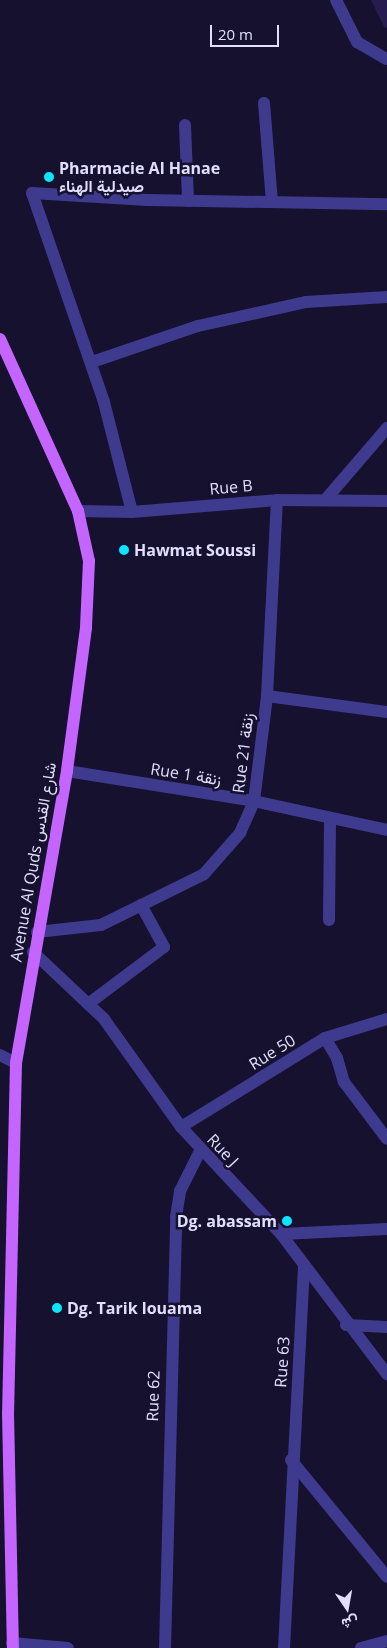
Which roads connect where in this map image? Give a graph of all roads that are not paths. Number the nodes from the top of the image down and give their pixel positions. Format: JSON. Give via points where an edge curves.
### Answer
{"nodes":[{"id":1,"x":336,"y":0,"type":"edge"},
{"id":2,"x":387,"y":59,"type":"edge"},
{"id":3,"x":264,"y":102,"type":"dead end"},
{"id":4,"x":185,"y":125,"type":"dead end"},
{"id":5,"x":188,"y":201,"type":"junction"},
{"id":6,"x":272,"y":202,"type":"junction"},
{"id":7,"x":387,"y":204,"type":"edge"},
{"id":8,"x":387,"y":297,"type":"edge"},
{"id":9,"x":0,"y":339,"type":"edge"},
{"id":10,"x":92,"y":362,"type":"junction"},
{"id":11,"x":387,"y":428,"type":"edge"},
{"id":12,"x":326,"y":499,"type":"junction"},
{"id":13,"x":276,"y":500,"type":"junction"},
{"id":14,"x":387,"y":501,"type":"edge"},
{"id":15,"x":78,"y":511,"type":"junction"},
{"id":16,"x":132,"y":512,"type":"junction"},
{"id":17,"x":267,"y":696,"type":"junction"},
{"id":18,"x":387,"y":712,"type":"edge"},
{"id":19,"x":67,"y":771,"type":"junction"},
{"id":20,"x":254,"y":802,"type":"junction"},
{"id":21,"x":330,"y":819,"type":"junction"},
{"id":22,"x":387,"y":830,"type":"edge"},
{"id":23,"x":140,"y":905,"type":"junction"},
{"id":24,"x":329,"y":920,"type":"dead end"},
{"id":25,"x":37,"y":932,"type":"junction"},
{"id":26,"x":32,"y":952,"type":"junction"},
{"id":27,"x":88,"y":1004,"type":"junction"},
{"id":28,"x":387,"y":1019,"type":"edge"},
{"id":29,"x":325,"y":1038,"type":"junction"},
{"id":30,"x":0,"y":1055,"type":"edge"},
{"id":31,"x":16,"y":1063,"type":"junction"},
{"id":32,"x":181,"y":1127,"type":"junction"},
{"id":33,"x":387,"y":1139,"type":"edge"},
{"id":34,"x":200,"y":1151,"type":"junction"},
{"id":35,"x":387,"y":1229,"type":"edge"},
{"id":36,"x":281,"y":1234,"type":"junction"},
{"id":37,"x":304,"y":1266,"type":"junction"},
{"id":38,"x":346,"y":1326,"type":"junction"},
{"id":39,"x":387,"y":1327,"type":"edge"},
{"id":40,"x":387,"y":1374,"type":"edge"},
{"id":41,"x":292,"y":1460,"type":"junction"},
{"id":42,"x":387,"y":1577,"type":"edge"},
{"id":43,"x":387,"y":1641,"type":"edge"},
{"id":44,"x":12,"y":1645,"type":"edge"},
{"id":45,"x":68,"y":1648,"type":"edge"},
{"id":46,"x":165,"y":1648,"type":"edge"},
{"id":47,"x":284,"y":1648,"type":"edge"},
{"id":48,"x":361,"y":1648,"type":"edge"}],
"edges":[{"from":1,"to":2,"type":"street","via":[[347,26],[367,51]]},
{"from":3,"to":6,"type":"street"},
{"from":4,"to":5,"type":"street"},
{"from":5,"to":6,"type":"street"},
{"from":5,"to":10,"type":"street","via":[[32,193]]},
{"from":6,"to":7,"type":"street"},
{"from":8,"to":10,"type":"street","via":[[306,302],[198,326]]},
{"from":9,"to":15,"type":"main road","name":"Avenue Al Quds شارع القدس"},
{"from":10,"to":16,"type":"street"},
{"from":11,"to":12,"type":"street"},
{"from":12,"to":13,"type":"street","name":"Rue B"},
{"from":12,"to":14,"type":"street","name":"Rue B"},
{"from":13,"to":16,"type":"street","name":"Rue B"},
{"from":13,"to":17,"type":"street","name":"Rue 21 زنقة"},
{"from":15,"to":16,"type":"street","name":"Rue B"},
{"from":15,"to":19,"type":"main road","name":"Avenue Al Quds شارع القدس","via":[[89,561],[88,588]]},
{"from":17,"to":18,"type":"street"},
{"from":17,"to":20,"type":"street","name":"Rue 21 زنقة"},
{"from":19,"to":20,"type":"street","name":"Rue 1 زنقة"},
{"from":19,"to":25,"type":"main road","name":"Avenue Al Quds شارع القدس"},
{"from":20,"to":21,"type":"street","name":"Rue 1 زنقة"},
{"from":20,"to":23,"type":"street","name":"Rue 21 زنقة","via":[[227,854],[204,874]]},
{"from":21,"to":22,"type":"street","name":"Rue 1 زنقة"},
{"from":21,"to":24,"type":"street"},
{"from":23,"to":25,"type":"street","name":"Rue 21 زنقة","via":[[101,925]]},
{"from":23,"to":27,"type":"street","via":[[164,948]]},
{"from":25,"to":26,"type":"main road","name":"Avenue Al Quds شارع القدس"},
{"from":26,"to":27,"type":"street","name":"Rue J"},
{"from":26,"to":31,"type":"main road","name":"Avenue Al Quds شارع القدس"},
{"from":27,"to":32,"type":"street","name":"Rue J","via":[[104,1019]]},
{"from":28,"to":29,"type":"street","name":"Rue 50"},
{"from":29,"to":32,"type":"street","name":"Rue 50"},
{"from":29,"to":33,"type":"street","via":[[337,1058],[344,1082]]},
{"from":30,"to":31,"type":"street"},
{"from":31,"to":44,"type":"main road","name":"Avenue Al Quds شارع القدس","via":[[8,1412]]},
{"from":32,"to":34,"type":"street","name":"Rue J"},
{"from":34,"to":36,"type":"street","name":"Rue J"},
{"from":34,"to":46,"type":"street","name":"Rue 62","via":[[180,1190],[176,1217]]},
{"from":35,"to":36,"type":"street"},
{"from":36,"to":37,"type":"street","name":"Rue J"},
{"from":37,"to":38,"type":"street","name":"Rue J"},
{"from":37,"to":41,"type":"street","name":"Rue 63"},
{"from":38,"to":39,"type":"street"},
{"from":38,"to":40,"type":"street","name":"Rue J"},
{"from":41,"to":42,"type":"street"},
{"from":41,"to":47,"type":"street","name":"Rue 63"},
{"from":43,"to":48,"type":"street"},
{"from":44,"to":45,"type":"street"}]}
